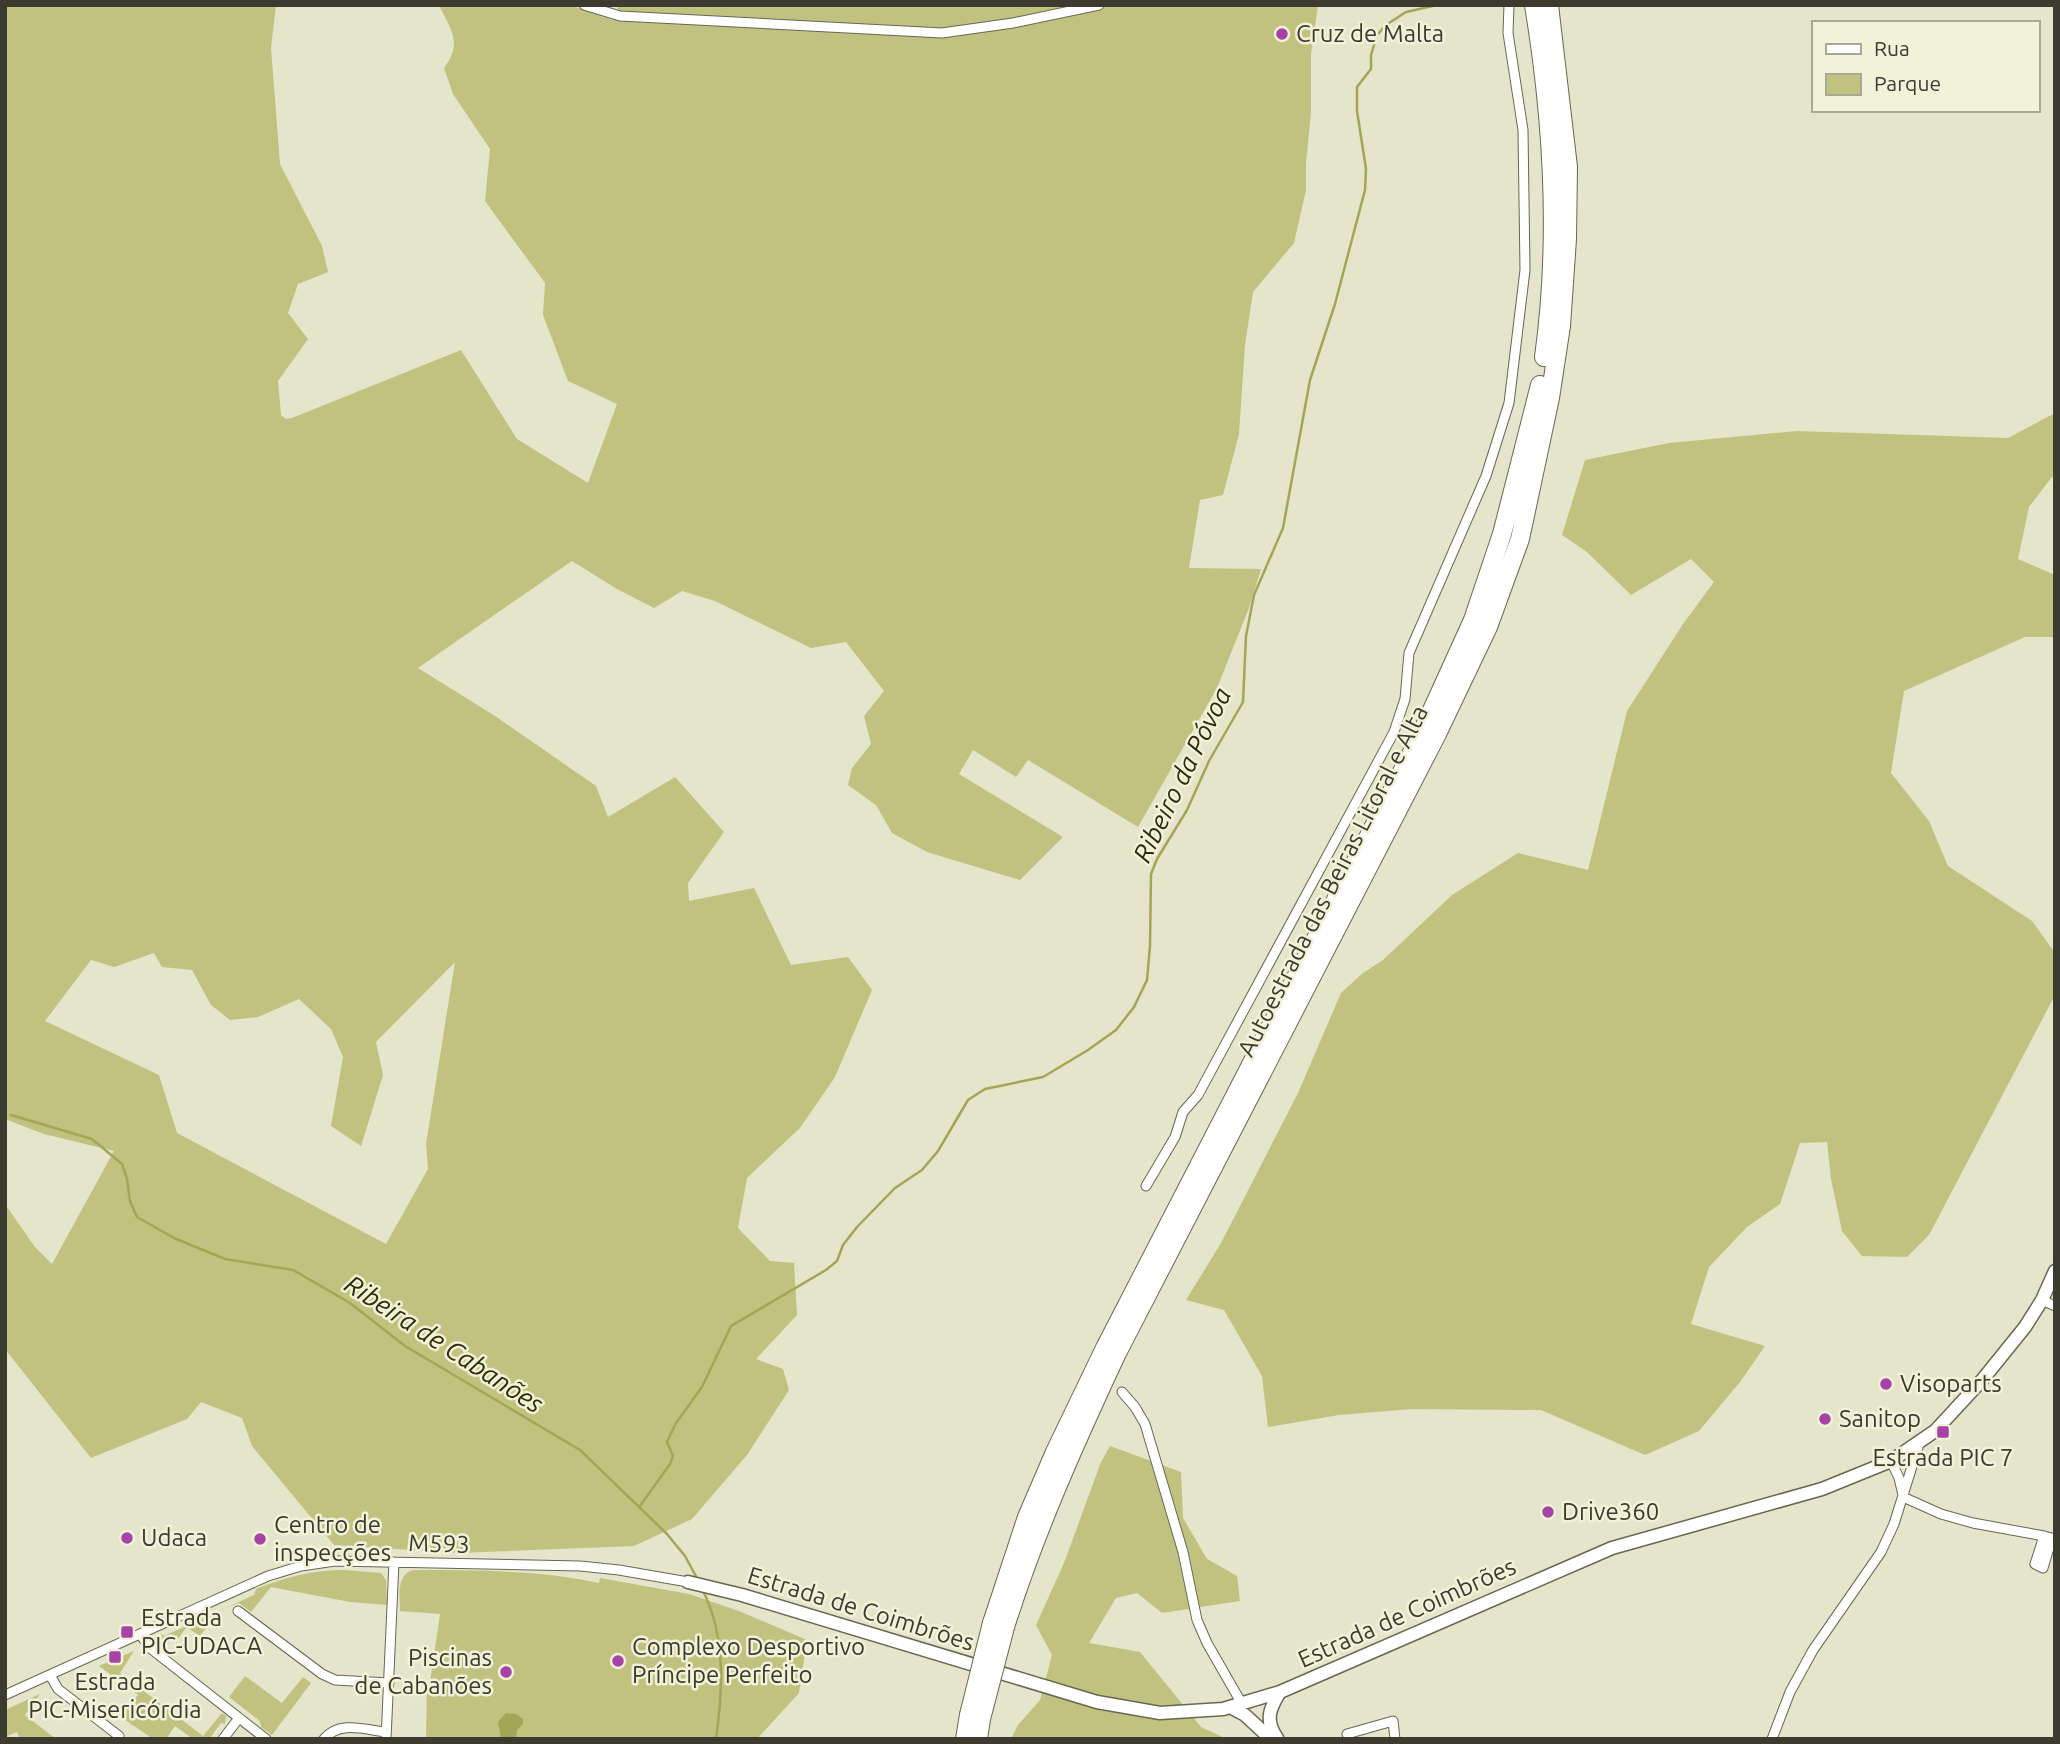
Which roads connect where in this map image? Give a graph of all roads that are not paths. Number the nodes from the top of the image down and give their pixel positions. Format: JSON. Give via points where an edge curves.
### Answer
{"nodes":[{"id":1,"x":584,"y":5,"type":"edge"},
{"id":2,"x":1099,"y":5,"type":"edge"},
{"id":3,"x":1509,"y":5,"type":"edge"},
{"id":4,"x":1534,"y":5,"type":"edge"},
{"id":5,"x":1549,"y":5,"type":"edge"},
{"id":6,"x":1146,"y":1186,"type":"dead end"},
{"id":7,"x":2055,"y":1270,"type":"edge"},
{"id":8,"x":2042,"y":1300,"type":"junction"},
{"id":9,"x":2055,"y":1306,"type":"edge"},
{"id":10,"x":1122,"y":1392,"type":"dead end"},
{"id":11,"x":1919,"y":1444,"type":"junction"},
{"id":12,"x":1891,"y":1461,"type":"junction"},
{"id":13,"x":1903,"y":1497,"type":"junction"},
{"id":14,"x":2044,"y":1536,"type":"dead end"},
{"id":15,"x":394,"y":1562,"type":"junction"},
{"id":16,"x":688,"y":1582,"type":"joint"},
{"id":17,"x":238,"y":1611,"type":"dead end"},
{"id":18,"x":999,"y":1625,"type":"junction"},
{"id":19,"x":140,"y":1634,"type":"junction"},
{"id":20,"x":50,"y":1675,"type":"junction"},
{"id":21,"x":389,"y":1683,"type":"junction"},
{"id":22,"x":1280,"y":1692,"type":"junction"},
{"id":23,"x":5,"y":1695,"type":"edge"},
{"id":24,"x":1241,"y":1704,"type":"junction"},
{"id":25,"x":975,"y":1717,"type":"junction"},
{"id":26,"x":239,"y":1718,"type":"junction"},
{"id":27,"x":386,"y":1735,"type":"edge"},
{"id":28,"x":1273,"y":1736,"type":"edge"},
{"id":29,"x":117,"y":1739,"type":"edge"},
{"id":30,"x":223,"y":1739,"type":"edge"},
{"id":31,"x":266,"y":1739,"type":"edge"},
{"id":32,"x":324,"y":1739,"type":"edge"},
{"id":33,"x":965,"y":1739,"type":"edge"},
{"id":34,"x":978,"y":1739,"type":"edge"},
{"id":35,"x":1350,"y":1739,"type":"edge"},
{"id":36,"x":1395,"y":1739,"type":"edge"},
{"id":37,"x":1772,"y":1739,"type":"edge"}],
"edges":[{"from":1,"to":2,"type":"street","via":[[620,16],[942,33]]},
{"from":3,"to":6,"type":"street","via":[[1508,33],[1523,130],[1525,270],[1509,404],[1486,477],[1409,653],[1405,699],[1394,732]]},
{"from":4,"to":18,"type":"highway","name":"Autoestrada das Beiras Litoral e Alta","via":[[1552,160],[1548,327],[1538,398],[1502,534],[1473,620],[1419,739],[1055,1452],[1027,1517]]},
{"from":5,"to":18,"type":"highway","name":"Autoestrada das Beiras Litoral e Alta","via":[[1568,167],[1567,239],[1552,386],[1520,539],[1488,628],[1437,734],[1111,1365]]},
{"from":7,"to":8,"type":"street","name":"Estrada de Coimbrões"},
{"from":8,"to":9,"type":"street"},
{"from":8,"to":11,"type":"street","name":"Estrada de Coimbrões","via":[[1983,1380]]},
{"from":10,"to":24,"type":"street","via":[[1145,1424],[1197,1620]]},
{"from":11,"to":12,"type":"street","name":"Estrada de Coimbrões"},
{"from":11,"to":13,"type":"street"},
{"from":12,"to":13,"type":"street"},
{"from":12,"to":22,"type":"street","name":"Estrada de Coimbrões","via":[[1822,1489],[1612,1548]]},
{"from":13,"to":14,"type":"street","via":[[1973,1523]]},
{"from":13,"to":37,"type":"street","via":[[1881,1552],[1813,1650]]},
{"from":15,"to":16,"type":"street","name":"M593","via":[[580,1566]]},
{"from":15,"to":19,"type":"street","name":"M593","via":[[335,1562],[268,1576]]},
{"from":15,"to":21,"type":"street"},
{"from":16,"to":24,"type":"street","name":"Estrada de Coimbrões","via":[[1097,1702],[1160,1713]]},
{"from":17,"to":21,"type":"street","via":[[322,1674],[335,1680]]},
{"from":18,"to":25,"type":"highway","name":"Autoestrada das Beiras Litoral e Alta","bridge":true},
{"from":19,"to":20,"type":"street","name":"M593"},
{"from":19,"to":26,"type":"street","via":[[149,1648]]},
{"from":20,"to":23,"type":"street","name":"M593"},
{"from":20,"to":29,"type":"street","via":[[58,1689],[119,1736]]},
{"from":21,"to":27,"type":"street"},
{"from":22,"to":24,"type":"street","name":"Estrada de Coimbrões"},
{"from":22,"to":28,"type":"street","via":[[1268,1719]]},
{"from":24,"to":28,"type":"street"},
{"from":24,"to":28,"type":"street","via":[[1245,1715]]},
{"from":25,"to":33,"type":"highway","name":"Autoestrada das Beiras Litoral e Alta"},
{"from":25,"to":34,"type":"highway","name":"Autoestrada das Beiras Litoral e Alta"},
{"from":26,"to":30,"type":"street"},
{"from":26,"to":31,"type":"street"},
{"from":27,"to":32,"type":"street","via":[[342,1727]]},
{"from":35,"to":36,"type":"street","via":[[1347,1734],[1393,1721]]}]}
